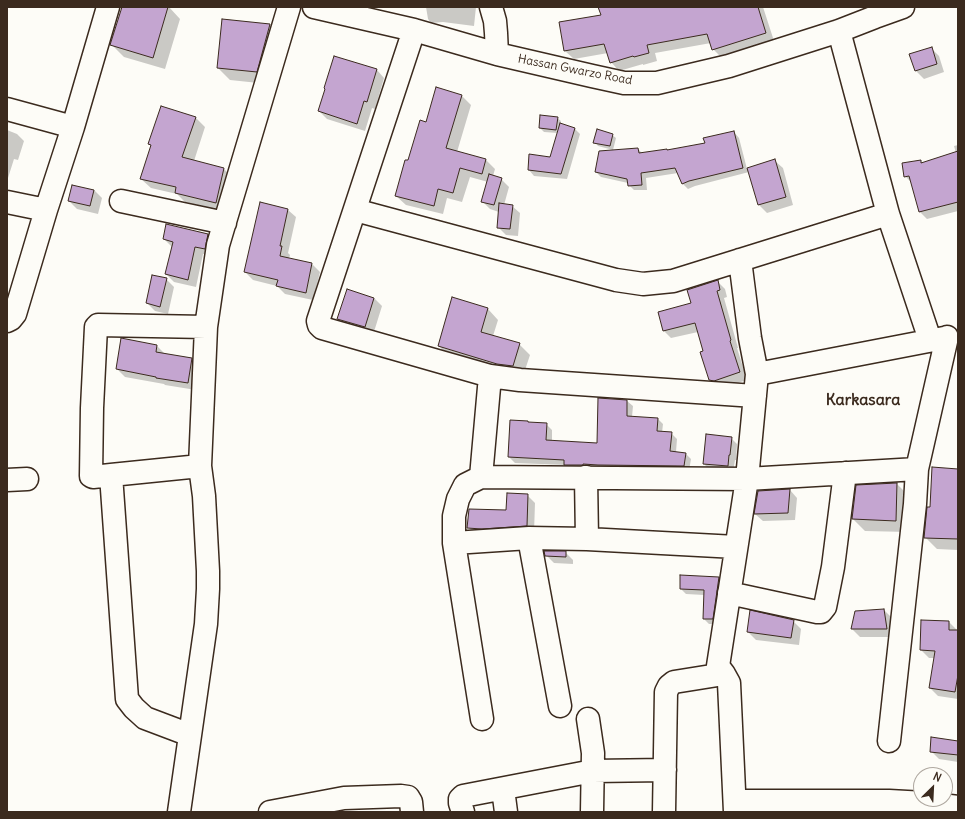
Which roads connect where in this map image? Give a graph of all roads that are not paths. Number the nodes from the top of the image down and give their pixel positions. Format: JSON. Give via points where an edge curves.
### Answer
{"nodes":[{"id":1,"x":108,"y":7,"type":"edge"},
{"id":2,"x":289,"y":7,"type":"edge"},
{"id":3,"x":314,"y":7,"type":"edge"},
{"id":4,"x":491,"y":7,"type":"edge"},
{"id":5,"x":903,"y":7,"type":"edge"},
{"id":6,"x":873,"y":12,"type":"edge"},
{"id":7,"x":414,"y":30,"type":"junction"},
{"id":8,"x":839,"y":31,"type":"junction"},
{"id":9,"x":497,"y":54,"type":"junction"},
{"id":10,"x":7,"y":109,"type":"edge"},
{"id":11,"x":73,"y":127,"type":"junction"},
{"id":12,"x":120,"y":201,"type":"dead end"},
{"id":13,"x":7,"y":202,"type":"edge"},
{"id":14,"x":46,"y":210,"type":"junction"},
{"id":15,"x":356,"y":210,"type":"junction"},
{"id":16,"x":888,"y":214,"type":"junction"},
{"id":17,"x":224,"y":223,"type":"junction"},
{"id":18,"x":740,"y":260,"type":"junction"},
{"id":19,"x":7,"y":321,"type":"edge"},
{"id":20,"x":206,"y":327,"type":"junction"},
{"id":21,"x":945,"y":338,"type":"edge"},
{"id":22,"x":757,"y":374,"type":"junction"},
{"id":23,"x":490,"y":376,"type":"junction"},
{"id":24,"x":755,"y":396,"type":"junction"},
{"id":25,"x":200,"y":466,"type":"junction"},
{"id":26,"x":917,"y":469,"type":"junction"},
{"id":27,"x":845,"y":473,"type":"junction"},
{"id":28,"x":111,"y":475,"type":"junction"},
{"id":29,"x":481,"y":477,"type":"junction"},
{"id":30,"x":586,"y":477,"type":"junction"},
{"id":31,"x":747,"y":479,"type":"junction"},
{"id":32,"x":529,"y":538,"type":"junction"},
{"id":33,"x":587,"y":539,"type":"junction"},
{"id":34,"x":454,"y":543,"type":"junction"},
{"id":35,"x":736,"y":547,"type":"junction"},
{"id":36,"x":729,"y":593,"type":"junction"},
{"id":37,"x":721,"y":670,"type":"junction"},
{"id":38,"x":560,"y":706,"type":"dead end"},
{"id":39,"x":482,"y":719,"type":"dead end"},
{"id":40,"x":588,"y":719,"type":"dead end"},
{"id":41,"x":190,"y":735,"type":"junction"},
{"id":42,"x":889,"y":741,"type":"dead end"},
{"id":43,"x":665,"y":770,"type":"junction"},
{"id":44,"x":593,"y":771,"type":"junction"},
{"id":45,"x":503,"y":789,"type":"junction"},
{"id":46,"x":344,"y":805,"type":"edge"},
{"id":47,"x":180,"y":806,"type":"edge"},
{"id":48,"x":735,"y":806,"type":"edge"},
{"id":49,"x":958,"y":807,"type":"edge"},
{"id":50,"x":282,"y":811,"type":"edge"},
{"id":51,"x":412,"y":812,"type":"edge"},
{"id":52,"x":463,"y":812,"type":"edge"},
{"id":53,"x":506,"y":812,"type":"edge"},
{"id":54,"x":592,"y":812,"type":"edge"},
{"id":55,"x":664,"y":812,"type":"edge"}],
"edges":[{"from":1,"to":11,"type":"street"},
{"from":2,"to":17,"type":"street"},
{"from":3,"to":7,"type":"street","name":"Hassan Gwarzo Road"},
{"from":4,"to":9,"type":"street","via":[[495,21]]},
{"from":5,"to":6,"type":"street","name":"Hassan Gwarzo Road"},
{"from":6,"to":8,"type":"street","name":"Hassan Gwarzo Road"},
{"from":7,"to":9,"type":"street","name":"Hassan Gwarzo Road"},
{"from":7,"to":15,"type":"street"},
{"from":8,"to":9,"type":"street","name":"Hassan Gwarzo Road","via":[[729,66],[657,83],[624,83]]},
{"from":8,"to":16,"type":"street"},
{"from":10,"to":11,"type":"street"},
{"from":11,"to":14,"type":"street"},
{"from":12,"to":17,"type":"street"},
{"from":13,"to":14,"type":"street"},
{"from":14,"to":19,"type":"street","via":[[15,314]]},
{"from":15,"to":18,"type":"street","via":[[616,280],[643,284],[674,281]]},
{"from":15,"to":23,"type":"street","via":[[318,321],[319,325],[322,328]]},
{"from":16,"to":18,"type":"street"},
{"from":16,"to":21,"type":"street"},
{"from":17,"to":20,"type":"street","via":[[218,245]]},
{"from":18,"to":22,"type":"street"},
{"from":20,"to":25,"type":"street"},
{"from":20,"to":28,"type":"street","via":[[96,326],[90,474],[93,477]]},
{"from":21,"to":22,"type":"street"},
{"from":21,"to":26,"type":"street"},
{"from":22,"to":24,"type":"street"},
{"from":23,"to":24,"type":"street"},
{"from":23,"to":29,"type":"street"},
{"from":24,"to":31,"type":"street"},
{"from":25,"to":28,"type":"street"},
{"from":25,"to":41,"type":"street","via":[[204,496],[208,589],[206,624]]},
{"from":26,"to":27,"type":"street"},
{"from":26,"to":42,"type":"street"},
{"from":27,"to":31,"type":"street"},
{"from":27,"to":36,"type":"street","via":[[833,567],[825,607],[821,612]]},
{"from":28,"to":41,"type":"street","via":[[127,700],[145,718]]},
{"from":29,"to":30,"type":"street"},
{"from":29,"to":34,"type":"street","via":[[465,485],[458,499],[454,516]]},
{"from":30,"to":31,"type":"street"},
{"from":30,"to":33,"type":"street"},
{"from":31,"to":35,"type":"street"},
{"from":32,"to":33,"type":"street"},
{"from":32,"to":34,"type":"street"},
{"from":32,"to":38,"type":"street"},
{"from":33,"to":35,"type":"street"},
{"from":34,"to":39,"type":"street"},
{"from":35,"to":36,"type":"street"},
{"from":36,"to":37,"type":"street","via":[[720,644]]},
{"from":37,"to":43,"type":"street","via":[[674,682],[669,686],[666,692]]},
{"from":37,"to":48,"type":"street","via":[[729,683]]},
{"from":40,"to":44,"type":"street","via":[[594,753]]},
{"from":41,"to":47,"type":"street"},
{"from":43,"to":44,"type":"street"},
{"from":43,"to":55,"type":"street"},
{"from":44,"to":45,"type":"street"},
{"from":44,"to":54,"type":"street"},
{"from":45,"to":52,"type":"street","via":[[463,796],[460,803]]},
{"from":45,"to":53,"type":"street"},
{"from":46,"to":50,"type":"street"},
{"from":46,"to":51,"type":"street","via":[[401,796],[408,797]]},
{"from":48,"to":49,"type":"street","via":[[889,801]]}]}
